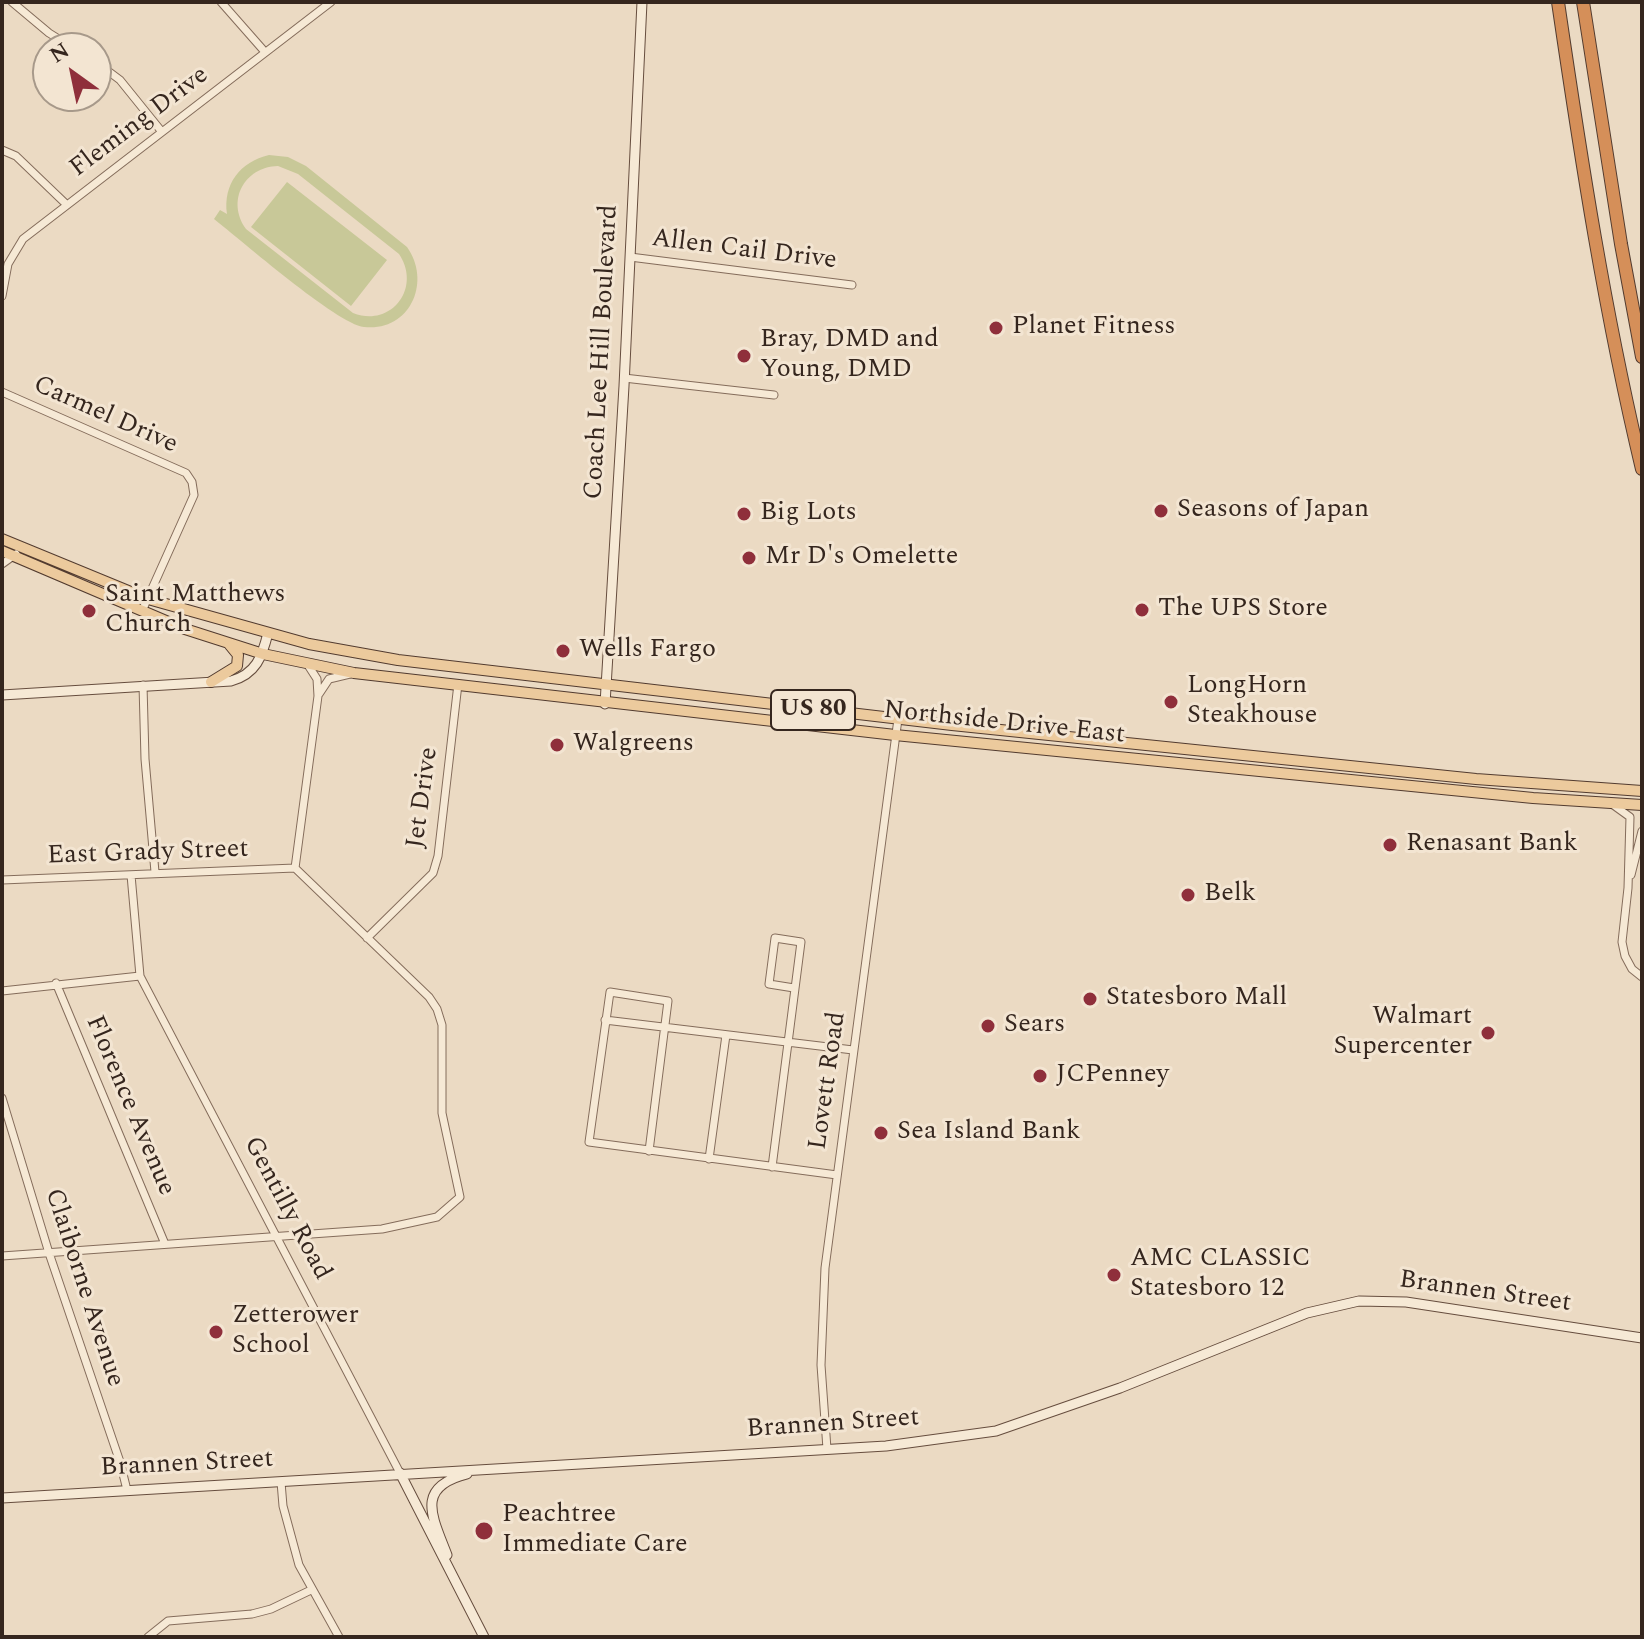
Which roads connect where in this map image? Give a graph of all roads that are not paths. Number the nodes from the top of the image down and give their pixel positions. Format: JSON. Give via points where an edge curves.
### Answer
{"nodes":[{"id":1,"x":12,"y":2,"type":"edge"},
{"id":2,"x":221,"y":2,"type":"edge"},
{"id":3,"x":331,"y":2,"type":"edge"},
{"id":4,"x":642,"y":2,"type":"edge"},
{"id":5,"x":1558,"y":2,"type":"edge"},
{"id":6,"x":1583,"y":2,"type":"edge"},
{"id":7,"x":48,"y":32,"type":"edge"},
{"id":8,"x":265,"y":52,"type":"junction"},
{"id":9,"x":112,"y":74,"type":"edge"},
{"id":10,"x":162,"y":132,"type":"junction"},
{"id":11,"x":2,"y":150,"type":"edge"},
{"id":12,"x":66,"y":204,"type":"junction"},
{"id":13,"x":630,"y":257,"type":"junction"},
{"id":14,"x":852,"y":285,"type":"dead end"},
{"id":15,"x":2,"y":296,"type":"edge"},
{"id":16,"x":1642,"y":357,"type":"edge"},
{"id":17,"x":624,"y":378,"type":"junction"},
{"id":18,"x":2,"y":392,"type":"edge"},
{"id":19,"x":774,"y":395,"type":"dead end"},
{"id":20,"x":1642,"y":469,"type":"edge"},
{"id":21,"x":2,"y":539,"type":"edge"},
{"id":22,"x":24,"y":548,"type":"junction"},
{"id":23,"x":2,"y":551,"type":"edge"},
{"id":24,"x":14,"y":556,"type":"junction"},
{"id":25,"x":2,"y":564,"type":"edge"},
{"id":26,"x":148,"y":599,"type":"junction"},
{"id":27,"x":142,"y":611,"type":"junction"},
{"id":28,"x":268,"y":633,"type":"junction"},
{"id":29,"x":227,"y":643,"type":"junction"},
{"id":30,"x":263,"y":654,"type":"junction"},
{"id":31,"x":308,"y":665,"type":"junction"},
{"id":32,"x":354,"y":673,"type":"junction"},
{"id":33,"x":211,"y":682,"type":"junction"},
{"id":34,"x":458,"y":684,"type":"junction"},
{"id":35,"x":143,"y":685,"type":"junction"},
{"id":36,"x":607,"y":686,"type":"junction"},
{"id":37,"x":2,"y":695,"type":"edge"},
{"id":38,"x":318,"y":696,"type":"junction"},
{"id":39,"x":605,"y":704,"type":"junction"},
{"id":40,"x":898,"y":719,"type":"junction"},
{"id":41,"x":895,"y":735,"type":"junction"},
{"id":42,"x":1642,"y":791,"type":"edge"},
{"id":43,"x":1610,"y":803,"type":"junction"},
{"id":44,"x":1642,"y":805,"type":"edge"},
{"id":45,"x":1642,"y":831,"type":"edge"},
{"id":46,"x":295,"y":868,"type":"junction"},
{"id":47,"x":155,"y":872,"type":"junction"},
{"id":48,"x":131,"y":875,"type":"junction"},
{"id":49,"x":2,"y":880,"type":"edge"},
{"id":50,"x":1628,"y":881,"type":"junction"},
{"id":51,"x":367,"y":938,"type":"junction"},
{"id":52,"x":140,"y":976,"type":"junction"},
{"id":53,"x":1642,"y":977,"type":"edge"},
{"id":54,"x":56,"y":983,"type":"junction"},
{"id":55,"x":794,"y":988,"type":"junction"},
{"id":56,"x":2,"y":991,"type":"edge"},
{"id":57,"x":605,"y":1020,"type":"junction"},
{"id":58,"x":665,"y":1027,"type":"junction"},
{"id":59,"x":726,"y":1035,"type":"junction"},
{"id":60,"x":787,"y":1043,"type":"junction"},
{"id":61,"x":853,"y":1050,"type":"junction"},
{"id":62,"x":2,"y":1098,"type":"edge"},
{"id":63,"x":649,"y":1151,"type":"junction"},
{"id":64,"x":709,"y":1159,"type":"junction"},
{"id":65,"x":772,"y":1167,"type":"junction"},
{"id":66,"x":837,"y":1175,"type":"junction"},
{"id":67,"x":274,"y":1236,"type":"junction"},
{"id":68,"x":165,"y":1244,"type":"junction"},
{"id":69,"x":49,"y":1253,"type":"junction"},
{"id":70,"x":2,"y":1256,"type":"edge"},
{"id":71,"x":1642,"y":1338,"type":"edge"},
{"id":72,"x":827,"y":1449,"type":"junction"},
{"id":73,"x":486,"y":1469,"type":"junction"},
{"id":74,"x":400,"y":1473,"type":"junction"},
{"id":75,"x":281,"y":1482,"type":"junction"},
{"id":76,"x":127,"y":1490,"type":"junction"},
{"id":77,"x":2,"y":1498,"type":"edge"},
{"id":78,"x":311,"y":1590,"type":"junction"},
{"id":79,"x":464,"y":1599,"type":"junction"},
{"id":80,"x":148,"y":1637,"type":"edge"},
{"id":81,"x":339,"y":1637,"type":"edge"},
{"id":82,"x":484,"y":1637,"type":"edge"}],
"edges":[{"from":1,"to":7,"type":"street"},
{"from":2,"to":8,"type":"street"},
{"from":3,"to":8,"type":"street","name":"Fleming Drive"},
{"from":4,"to":13,"type":"street","name":"Coach Lee Hill Boulevard"},
{"from":5,"to":20,"type":"highway","via":[[1603,286]]},
{"from":6,"to":16,"type":"highway"},
{"from":8,"to":10,"type":"street","name":"Fleming Drive"},
{"from":9,"to":10,"type":"street"},
{"from":10,"to":12,"type":"street","name":"Fleming Drive"},
{"from":11,"to":12,"type":"street","via":[[16,156]]},
{"from":12,"to":15,"type":"street","name":"Fleming Drive","via":[[23,239],[8,264]]},
{"from":13,"to":14,"type":"street","name":"Allen Cail Drive"},
{"from":13,"to":17,"type":"street","name":"Coach Lee Hill Boulevard"},
{"from":17,"to":19,"type":"street"},
{"from":17,"to":36,"type":"street","name":"Coach Lee Hill Boulevard"},
{"from":18,"to":26,"type":"street","name":"Carmel Drive","via":[[186,473],[194,495]]},
{"from":21,"to":22,"type":"main road","name":"Northside Drive East","number":"US 80"},
{"from":22,"to":24,"type":"street"},
{"from":22,"to":26,"type":"main road","name":"Northside Drive East","number":"US 80"},
{"from":23,"to":24,"type":"main road","name":"Northside Drive East","number":"US 80"},
{"from":24,"to":25,"type":"street"},
{"from":24,"to":27,"type":"main road","name":"Northside Drive East","number":"US 80"},
{"from":26,"to":27,"type":"street","name":"Carmel Drive"},
{"from":26,"to":28,"type":"main road","name":"Northside Drive East","number":"US 80"},
{"from":27,"to":29,"type":"main road","name":"Northside Drive East","number":"US 80"},
{"from":28,"to":30,"type":"street"},
{"from":28,"to":36,"type":"main road","name":"Northside Drive East","number":"US 80","via":[[398,660]]},
{"from":29,"to":30,"type":"main road","name":"Northside Drive East","number":"US 80"},
{"from":29,"to":33,"type":"main road","via":[[238,655],[237,666]]},
{"from":30,"to":31,"type":"main road","name":"Northside Drive East","number":"US 80"},
{"from":30,"to":33,"type":"street","via":[[245,675]]},
{"from":31,"to":32,"type":"main road","name":"Northside Drive East","number":"US 80"},
{"from":31,"to":38,"type":"street","via":[[317,679]]},
{"from":32,"to":34,"type":"main road","name":"Northside Drive East","number":"US 80"},
{"from":32,"to":38,"type":"street","via":[[329,679]]},
{"from":33,"to":35,"type":"street"},
{"from":34,"to":39,"type":"main road","name":"Northside Drive East","number":"US 80"},
{"from":34,"to":51,"type":"street","name":"Jet Drive","via":[[433,873]]},
{"from":35,"to":37,"type":"street"},
{"from":35,"to":47,"type":"street"},
{"from":36,"to":39,"type":"street","name":"Coach Lee Hill Boulevard"},
{"from":36,"to":40,"type":"main road","name":"Northside Drive East","number":"US 80"},
{"from":38,"to":46,"type":"street"},
{"from":39,"to":41,"type":"main road","name":"Northside Drive East","number":"US 80"},
{"from":40,"to":41,"type":"street","name":"Lovett Road"},
{"from":40,"to":42,"type":"main road","name":"Northside Drive East","number":"US 80","via":[[1476,779]]},
{"from":41,"to":43,"type":"main road","name":"Northside Drive East","number":"US 80"},
{"from":41,"to":61,"type":"street","name":"Lovett Road"},
{"from":43,"to":44,"type":"main road","name":"Northside Drive East","number":"US 80"},
{"from":43,"to":50,"type":"street","via":[[1630,817]]},
{"from":45,"to":50,"type":"street"},
{"from":46,"to":47,"type":"street","name":"East Grady Street"},
{"from":46,"to":51,"type":"street"},
{"from":47,"to":48,"type":"street","name":"East Grady Street"},
{"from":48,"to":49,"type":"street","name":"East Grady Street"},
{"from":48,"to":52,"type":"street","name":"Gentilly Road"},
{"from":50,"to":53,"type":"street","via":[[1622,942],[1632,969]]},
{"from":51,"to":67,"type":"street","via":[[437,1009],[442,1025],[442,1113],[460,1197],[437,1217],[382,1229]]},
{"from":52,"to":54,"type":"street"},
{"from":52,"to":67,"type":"street","name":"Gentilly Road"},
{"from":54,"to":56,"type":"street"},
{"from":54,"to":68,"type":"street","name":"Florence Avenue"},
{"from":55,"to":55,"type":"street","via":[[801,942],[775,938],[769,984]]},
{"from":55,"to":60,"type":"street"},
{"from":57,"to":58,"type":"street"},
{"from":57,"to":58,"type":"street","via":[[610,992],[668,1001]]},
{"from":57,"to":63,"type":"street","via":[[589,1142]]},
{"from":58,"to":59,"type":"street"},
{"from":58,"to":63,"type":"street"},
{"from":59,"to":60,"type":"street"},
{"from":59,"to":64,"type":"street"},
{"from":60,"to":61,"type":"street"},
{"from":60,"to":65,"type":"street"},
{"from":61,"to":66,"type":"street","name":"Lovett Road"},
{"from":62,"to":69,"type":"street","name":"Claiborne Avenue"},
{"from":63,"to":64,"type":"street"},
{"from":64,"to":65,"type":"street"},
{"from":65,"to":66,"type":"street"},
{"from":66,"to":72,"type":"street","name":"Lovett Road","via":[[823,1309]]},
{"from":67,"to":68,"type":"street"},
{"from":67,"to":74,"type":"street","name":"Gentilly Road"},
{"from":68,"to":69,"type":"street"},
{"from":69,"to":70,"type":"street"},
{"from":69,"to":76,"type":"street","name":"Claiborne Avenue"},
{"from":71,"to":72,"type":"street","name":"Brannen Street","via":[[1406,1302],[1359,1301],[1307,1313],[996,1431]]},
{"from":72,"to":73,"type":"street","name":"Brannen Street"},
{"from":73,"to":74,"type":"street","name":"Brannen Street"},
{"from":73,"to":79,"type":"street","via":[[449,1478],[431,1501],[433,1520]]},
{"from":74,"to":75,"type":"street","name":"Brannen Street"},
{"from":74,"to":79,"type":"street","name":"Gentilly Road"},
{"from":75,"to":76,"type":"street","name":"Brannen Street"},
{"from":75,"to":78,"type":"street","via":[[289,1538]]},
{"from":76,"to":77,"type":"street","name":"Brannen Street"},
{"from":78,"to":80,"type":"street","via":[[252,1614],[168,1621]]},
{"from":78,"to":81,"type":"street"},
{"from":79,"to":82,"type":"street","name":"Gentilly Road"}]}
